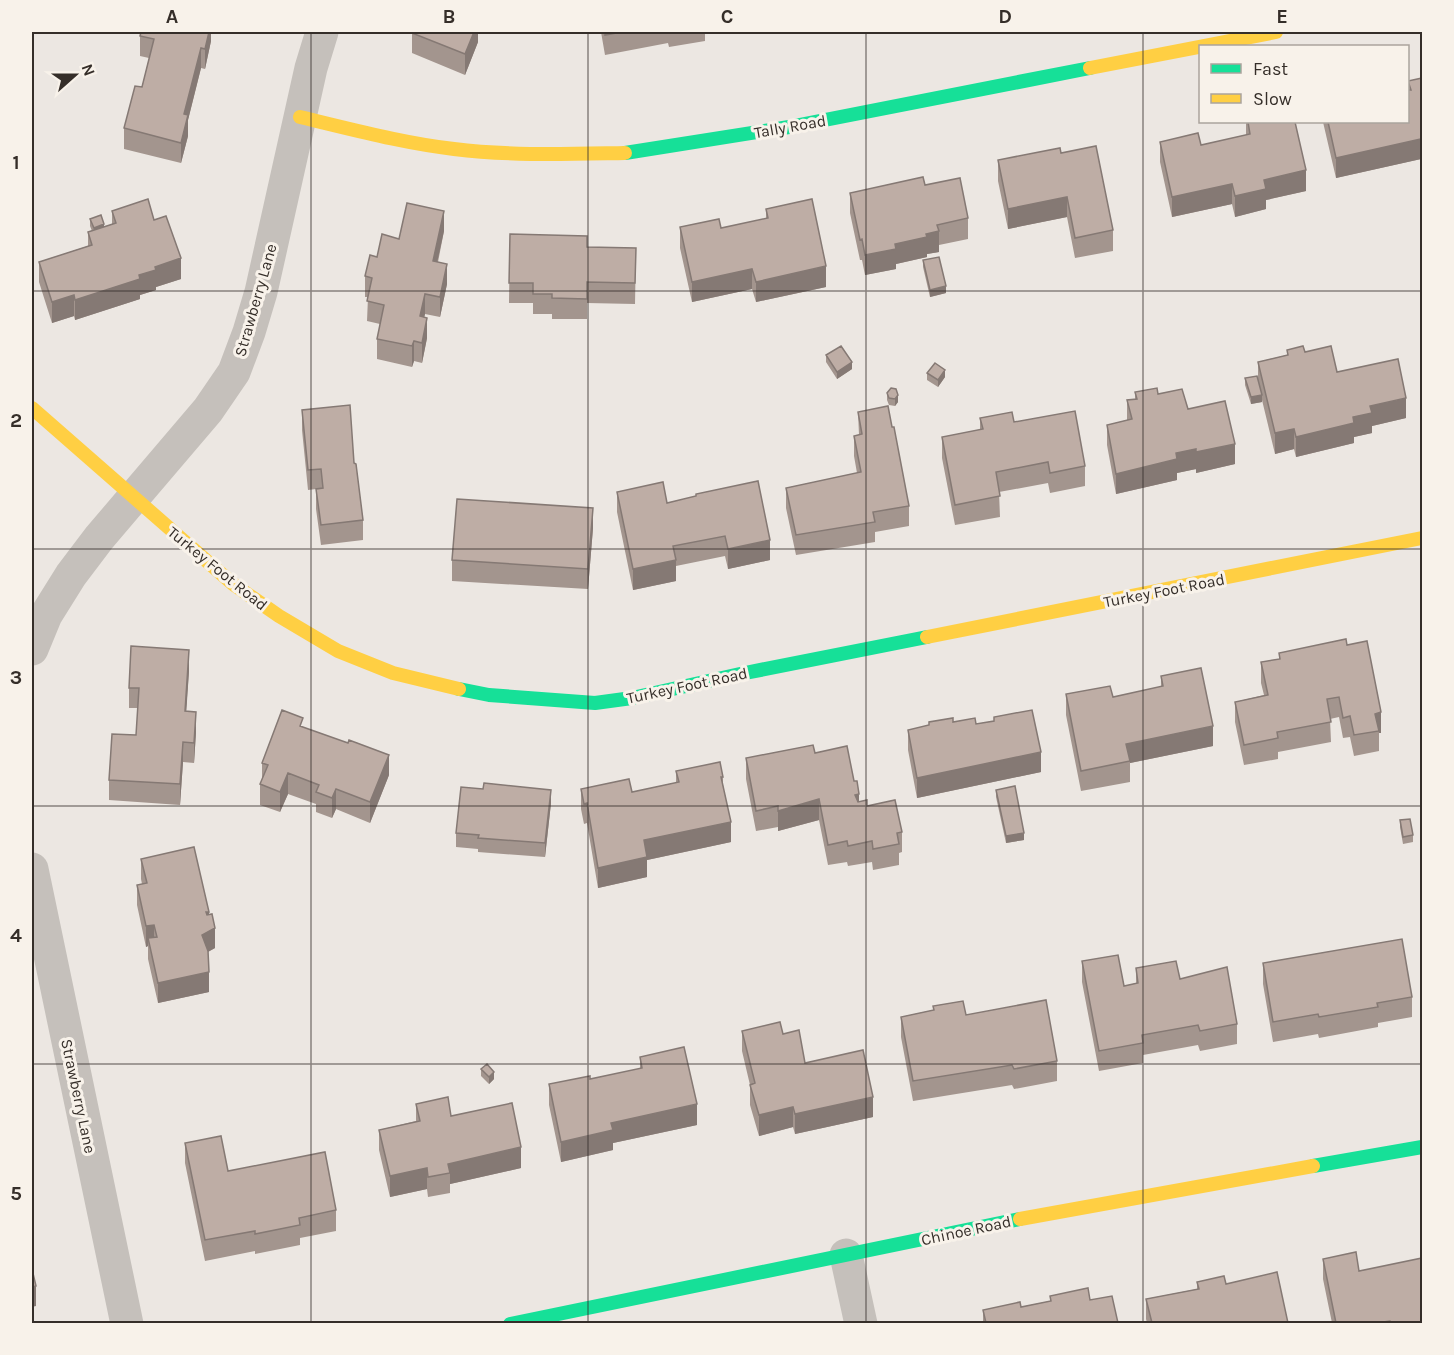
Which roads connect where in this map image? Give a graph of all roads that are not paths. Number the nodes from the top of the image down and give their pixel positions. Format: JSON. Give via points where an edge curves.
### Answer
{"nodes":[{"id":1,"x":322,"y":32,"type":"edge"},
{"id":2,"x":1276,"y":32,"type":"edge"},
{"id":3,"x":1209,"y":45,"type":"edge"},
{"id":4,"x":1199,"y":47,"type":"edge"},
{"id":5,"x":300,"y":117,"type":"junction"},
{"id":6,"x":32,"y":408,"type":"edge"},
{"id":7,"x":134,"y":498,"type":"junction"},
{"id":8,"x":1422,"y":538,"type":"edge"},
{"id":9,"x":32,"y":649,"type":"edge"},
{"id":10,"x":32,"y":868,"type":"edge"},
{"id":11,"x":1422,"y":1147,"type":"edge"},
{"id":12,"x":846,"y":1255,"type":"junction"},
{"id":13,"x":127,"y":1323,"type":"edge"},
{"id":14,"x":510,"y":1323,"type":"edge"},
{"id":15,"x":861,"y":1323,"type":"edge"}],
"edges":[{"from":1,"to":5,"type":"street","name":"Strawberry Lane"},
{"from":2,"to":3,"type":"street","name":"Tally Road"},
{"from":4,"to":5,"type":"street","name":"Tally Road","via":[[789,127],[627,153],[533,154],[455,149]]},
{"from":5,"to":7,"type":"street","name":"Strawberry Lane","via":[[261,292],[234,372],[208,410]]},
{"from":6,"to":7,"type":"street","name":"Turkey Foot Road"},
{"from":7,"to":8,"type":"street","name":"Turkey Foot Road","via":[[233,584],[338,651],[393,673],[442,686],[489,695],[595,703]]},
{"from":7,"to":9,"type":"street","name":"Strawberry Lane","via":[[71,575],[46,615]]},
{"from":10,"to":13,"type":"street","name":"Strawberry Lane"},
{"from":11,"to":12,"type":"street","name":"Chinoe Road","via":[[1048,1213]]},
{"from":12,"to":14,"type":"street","name":"Chinoe Road"},
{"from":12,"to":15,"type":"street"}]}
